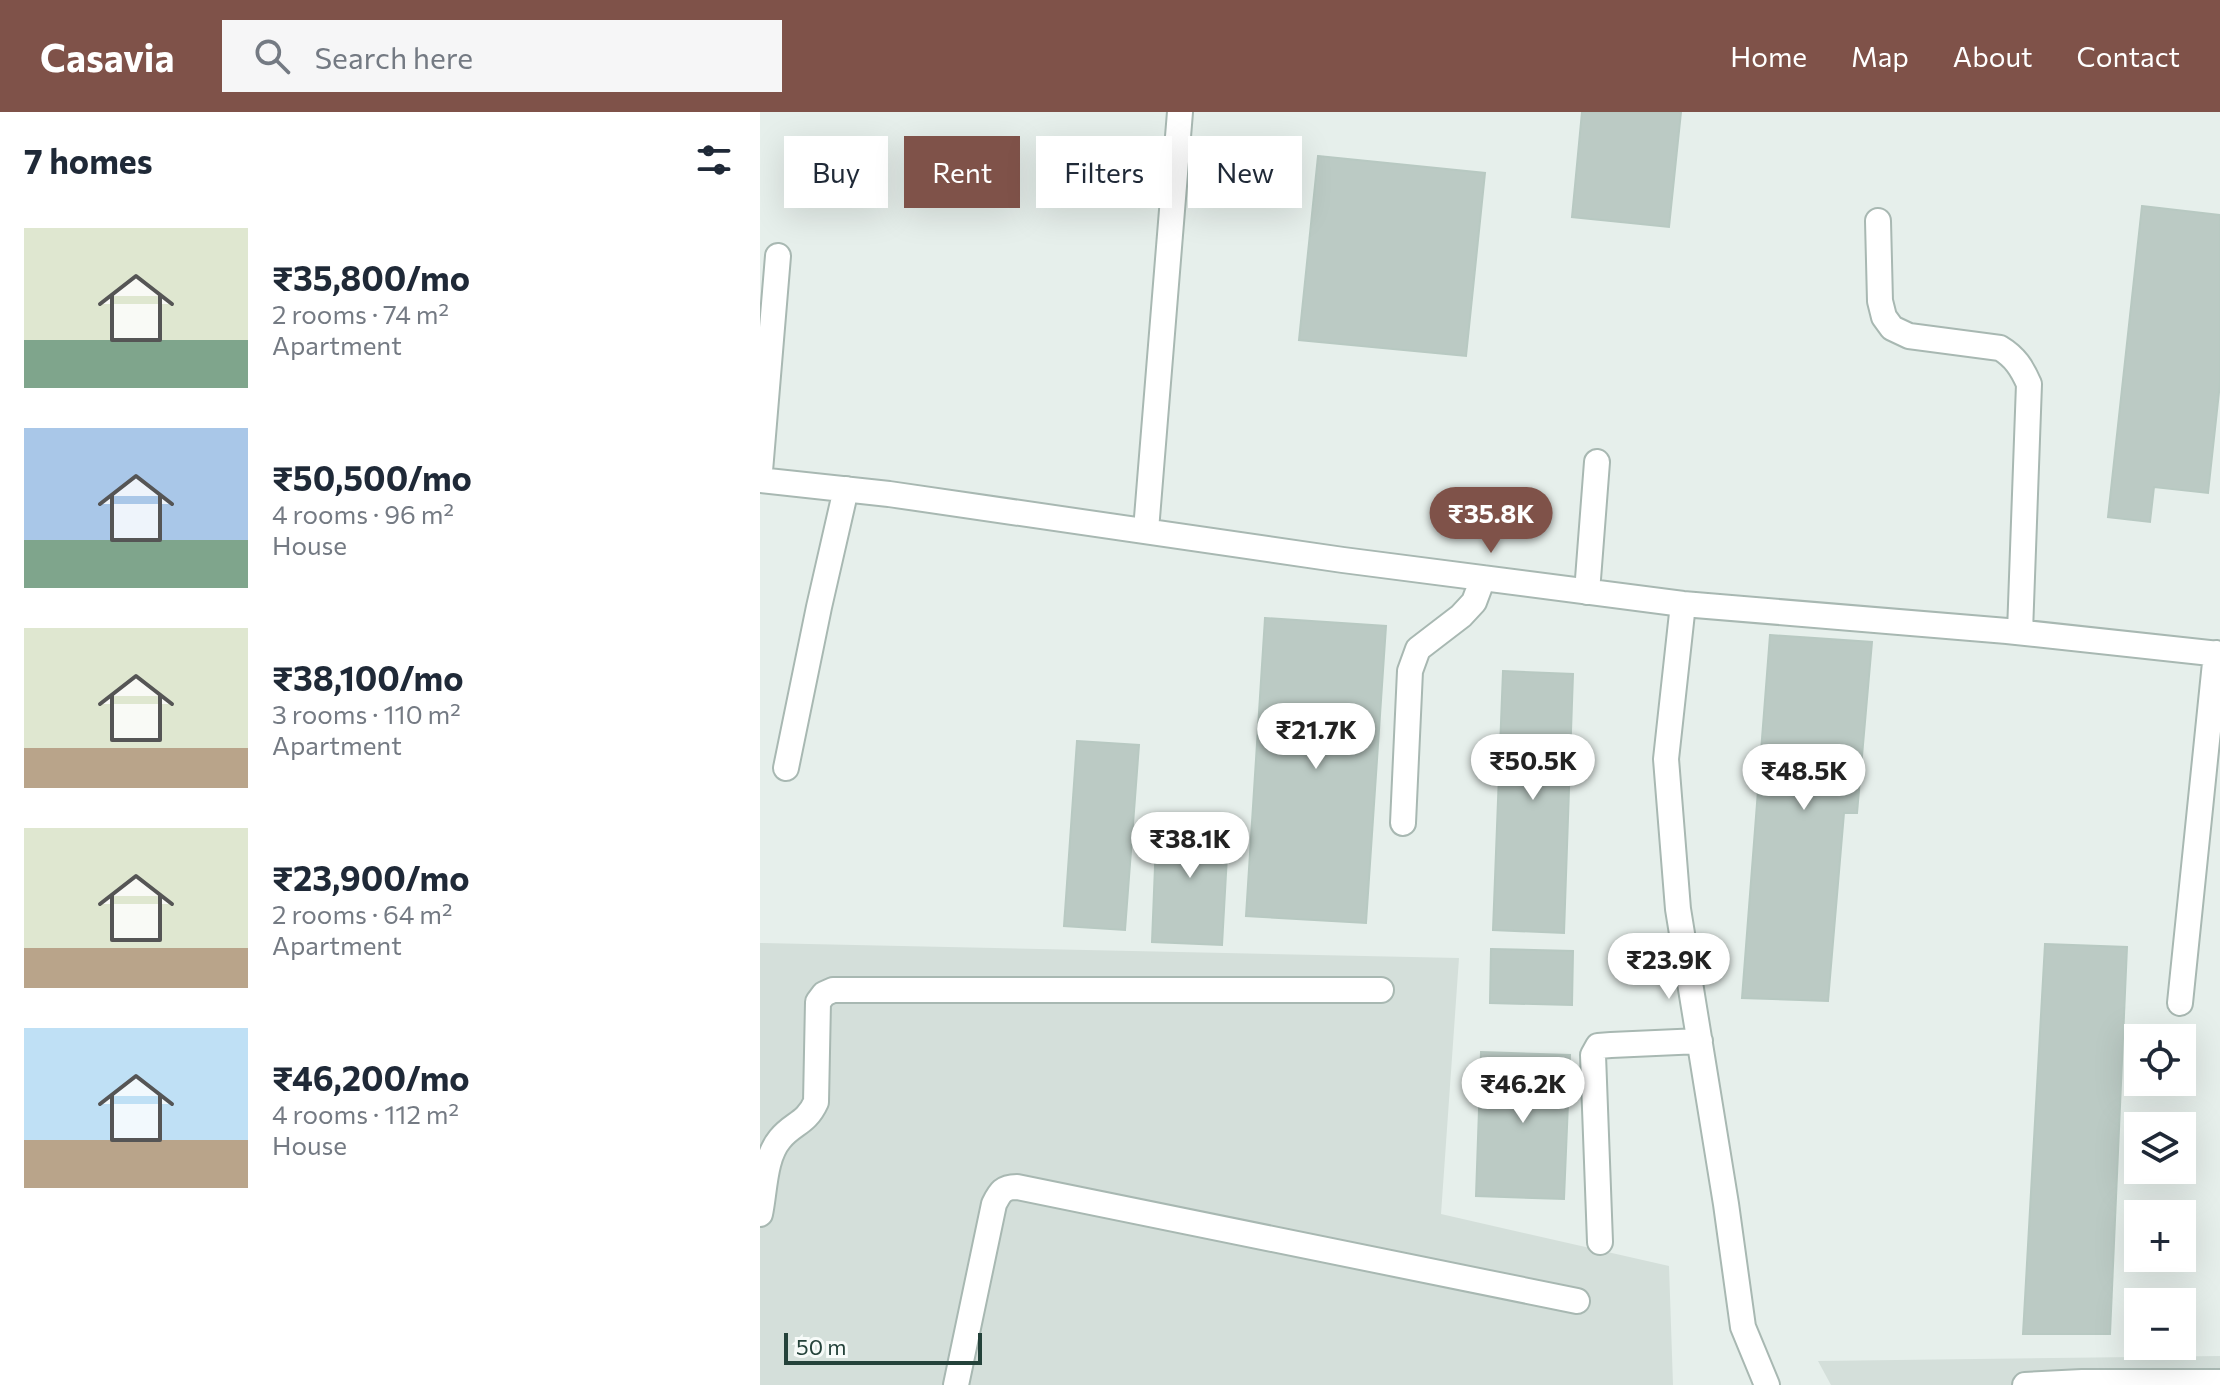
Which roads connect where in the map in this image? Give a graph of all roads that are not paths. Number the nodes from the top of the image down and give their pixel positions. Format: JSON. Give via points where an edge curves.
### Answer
{"nodes":[{"id":1,"x":1180,"y":112,"type":"edge"},
{"id":2,"x":1878,"y":221,"type":"dead end"},
{"id":3,"x":778,"y":256,"type":"dead end"},
{"id":4,"x":1597,"y":462,"type":"dead end"},
{"id":5,"x":760,"y":471,"type":"edge"},
{"id":6,"x":760,"y":480,"type":"edge"},
{"id":7,"x":846,"y":489,"type":"junction"},
{"id":8,"x":1146,"y":530,"type":"junction"},
{"id":9,"x":1483,"y":578,"type":"junction"},
{"id":10,"x":1587,"y":592,"type":"junction"},
{"id":11,"x":1683,"y":604,"type":"junction"},
{"id":12,"x":2020,"y":632,"type":"junction"},
{"id":13,"x":2218,"y":654,"type":"edge"},
{"id":14,"x":786,"y":768,"type":"dead end"},
{"id":15,"x":1403,"y":823,"type":"dead end"},
{"id":16,"x":1381,"y":990,"type":"dead end"},
{"id":17,"x":2180,"y":1003,"type":"dead end"},
{"id":18,"x":1700,"y":1041,"type":"junction"},
{"id":19,"x":760,"y":1214,"type":"edge"},
{"id":20,"x":1600,"y":1242,"type":"dead end"},
{"id":21,"x":1577,"y":1301,"type":"dead end"},
{"id":22,"x":2220,"y":1382,"type":"edge"},
{"id":23,"x":956,"y":1385,"type":"edge"},
{"id":24,"x":1767,"y":1385,"type":"edge"},
{"id":25,"x":2025,"y":1385,"type":"edge"}],
"edges":[{"from":1,"to":8,"type":"street"},
{"from":2,"to":12,"type":"street","via":[[1880,301],[1892,328],[1909,336],[2000,348],[2022,368],[2029,384]]},
{"from":3,"to":5,"type":"street"},
{"from":4,"to":10,"type":"street"},
{"from":6,"to":7,"type":"street"},
{"from":7,"to":8,"type":"street"},
{"from":7,"to":14,"type":"street"},
{"from":8,"to":9,"type":"street"},
{"from":9,"to":10,"type":"street"},
{"from":9,"to":15,"type":"street","via":[[1474,602],[1413,659]]},
{"from":10,"to":11,"type":"street"},
{"from":11,"to":12,"type":"street"},
{"from":11,"to":18,"type":"street","via":[[1666,759],[1678,909]]},
{"from":12,"to":13,"type":"street"},
{"from":13,"to":17,"type":"street"},
{"from":16,"to":19,"type":"street","via":[[833,990],[818,1002],[816,1102],[773,1150]]},
{"from":18,"to":20,"type":"street","via":[[1598,1046],[1593,1055]]},
{"from":18,"to":24,"type":"street","via":[[1743,1327]]},
{"from":21,"to":23,"type":"street","via":[[1007,1187],[994,1204]]},
{"from":22,"to":25,"type":"street"}]}
